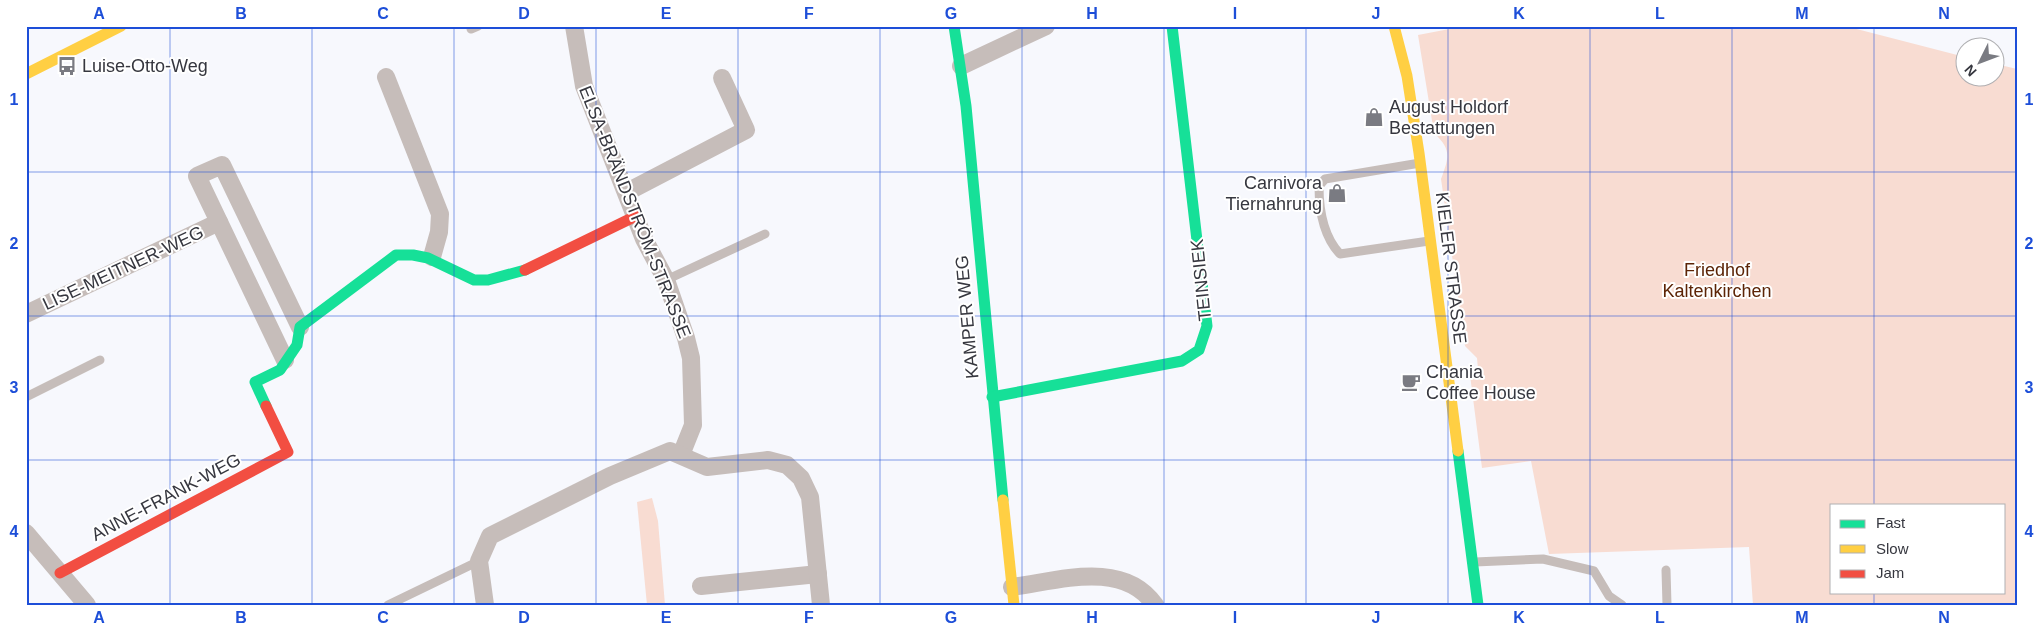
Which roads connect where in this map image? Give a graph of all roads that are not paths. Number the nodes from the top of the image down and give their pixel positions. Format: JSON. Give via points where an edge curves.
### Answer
{"nodes":[{"id":1,"x":121,"y":26,"type":"edge"},
{"id":2,"x":574,"y":26,"type":"edge"},
{"id":3,"x":954,"y":26,"type":"edge"},
{"id":4,"x":1046,"y":26,"type":"edge"},
{"id":5,"x":1172,"y":26,"type":"edge"},
{"id":6,"x":1394,"y":26,"type":"edge"},
{"id":7,"x":961,"y":66,"type":"junction"},
{"id":8,"x":26,"y":74,"type":"edge"},
{"id":9,"x":386,"y":77,"type":"dead end"},
{"id":10,"x":722,"y":78,"type":"dead end"},
{"id":11,"x":1420,"y":163,"type":"junction"},
{"id":12,"x":626,"y":192,"type":"junction"},
{"id":13,"x":636,"y":216,"type":"junction"},
{"id":14,"x":219,"y":222,"type":"junction"},
{"id":15,"x":765,"y":234,"type":"dead end"},
{"id":16,"x":1430,"y":241,"type":"junction"},
{"id":17,"x":432,"y":257,"type":"junction"},
{"id":18,"x":666,"y":280,"type":"junction"},
{"id":19,"x":26,"y":314,"type":"edge"},
{"id":20,"x":300,"y":327,"type":"junction"},
{"id":21,"x":100,"y":360,"type":"dead end"},
{"id":22,"x":285,"y":360,"type":"junction"},
{"id":23,"x":26,"y":397,"type":"edge"},
{"id":24,"x":992,"y":397,"type":"junction"},
{"id":25,"x":681,"y":455,"type":"junction"},
{"id":26,"x":26,"y":533,"type":"edge"},
{"id":27,"x":479,"y":561,"type":"junction"},
{"id":28,"x":1472,"y":562,"type":"junction"},
{"id":29,"x":1666,"y":570,"type":"dead end"},
{"id":30,"x":60,"y":574,"type":"junction"},
{"id":31,"x":818,"y":574,"type":"junction"},
{"id":32,"x":701,"y":586,"type":"dead end"},
{"id":33,"x":1013,"y":596,"type":"edge"},
{"id":34,"x":87,"y":605,"type":"edge"},
{"id":35,"x":388,"y":605,"type":"edge"},
{"id":36,"x":485,"y":605,"type":"edge"},
{"id":37,"x":821,"y":605,"type":"edge"},
{"id":38,"x":1155,"y":605,"type":"edge"},
{"id":39,"x":1478,"y":605,"type":"edge"},
{"id":40,"x":1622,"y":605,"type":"edge"},
{"id":41,"x":1667,"y":605,"type":"edge"}],
"edges":[{"from":1,"to":8,"type":"street"},
{"from":2,"to":12,"type":"street","name":"ELSA-BRÄNDSTRÖM-STRASSE","via":[[584,86]]},
{"from":3,"to":7,"type":"street","name":"KAMPER WEG"},
{"from":4,"to":7,"type":"street"},
{"from":5,"to":24,"type":"street","name":"TEINSIEK","via":[[1207,326],[1198,350],[1182,361]]},
{"from":6,"to":11,"type":"street","name":"KIELER STRASSE","via":[[1407,76]]},
{"from":7,"to":24,"type":"street","name":"KAMPER WEG"},
{"from":9,"to":17,"type":"street","via":[[440,214]]},
{"from":10,"to":12,"type":"street","via":[[746,130]]},
{"from":11,"to":16,"type":"street","name":"KIELER STRASSE"},
{"from":11,"to":16,"type":"lane","via":[[1325,179],[1318,186],[1319,210],[1331,245],[1340,254]]},
{"from":12,"to":13,"type":"street","name":"ELSA-BRÄNDSTRÖM-STRASSE"},
{"from":13,"to":17,"type":"street","via":[[494,282],[474,281]]},
{"from":13,"to":18,"type":"street","name":"ELSA-BRÄNDSTRÖM-STRASSE","via":[[644,239]]},
{"from":14,"to":19,"type":"street","name":"LISE-MEITNER-WEG"},
{"from":14,"to":20,"type":"street","via":[[197,176],[222,165]]},
{"from":14,"to":22,"type":"street"},
{"from":15,"to":18,"type":"lane"},
{"from":16,"to":28,"type":"street","name":"KIELER STRASSE"},
{"from":17,"to":20,"type":"street","via":[[413,253],[396,255]]},
{"from":18,"to":25,"type":"street","name":"ELSA-BRÄNDSTRÖM-STRASSE","via":[[691,358],[693,425]]},
{"from":20,"to":22,"type":"street","via":[[297,345]]},
{"from":21,"to":23,"type":"lane"},
{"from":22,"to":30,"type":"street","name":"ANNE-FRANK-WEG","via":[[280,370],[255,382],[288,452]]},
{"from":24,"to":33,"type":"street","name":"KAMPER WEG"},
{"from":25,"to":27,"type":"street","via":[[670,451],[639,462],[490,536]]},
{"from":25,"to":31,"type":"street","via":[[707,467],[768,460],[787,465],[801,478],[810,498]]},
{"from":26,"to":30,"type":"street"},
{"from":27,"to":35,"type":"lane"},
{"from":27,"to":36,"type":"street"},
{"from":28,"to":39,"type":"street","name":"KIELER STRASSE"},
{"from":28,"to":40,"type":"lane","via":[[1543,559],[1594,572],[1609,596]]},
{"from":29,"to":41,"type":"lane"},
{"from":30,"to":34,"type":"street"},
{"from":31,"to":32,"type":"street"},
{"from":31,"to":37,"type":"street"},
{"from":33,"to":38,"type":"street","via":[[1109,576],[1131,583]]}]}
